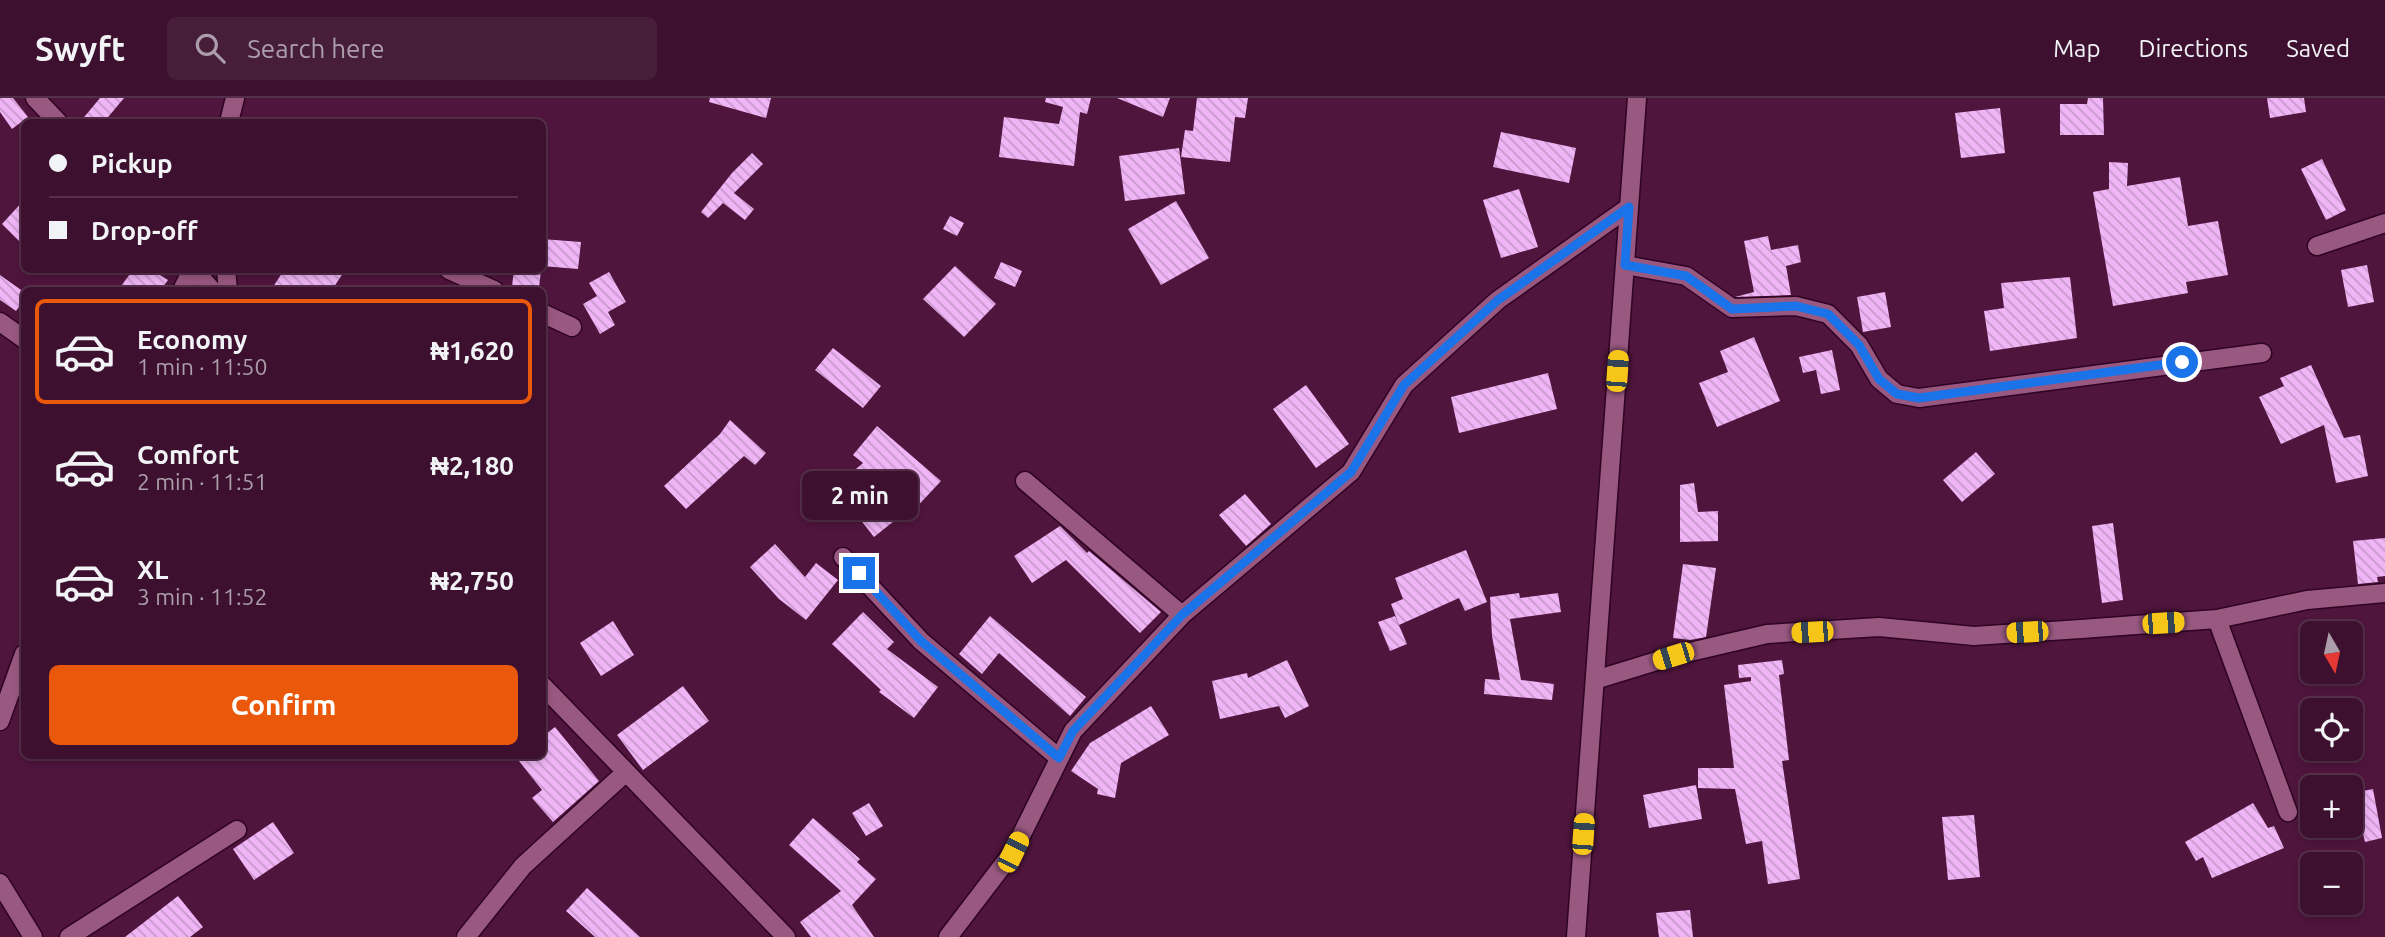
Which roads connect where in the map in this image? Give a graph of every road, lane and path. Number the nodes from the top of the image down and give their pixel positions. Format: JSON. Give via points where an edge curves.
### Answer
{"nodes":[{"id":1,"x":35,"y":98,"type":"edge"},
{"id":2,"x":235,"y":98,"type":"edge"},
{"id":3,"x":1637,"y":98,"type":"edge"},
{"id":4,"x":55,"y":119,"type":"edge"},
{"id":5,"x":230,"y":119,"type":"edge"},
{"id":6,"x":1629,"y":207,"type":"junction"},
{"id":7,"x":2385,"y":223,"type":"edge"},
{"id":8,"x":2317,"y":246,"type":"dead end"},
{"id":9,"x":1625,"y":265,"type":"junction"},
{"id":10,"x":196,"y":273,"type":"edge"},
{"id":11,"x":456,"y":273,"type":"edge"},
{"id":12,"x":209,"y":287,"type":"edge"},
{"id":13,"x":487,"y":287,"type":"edge"},
{"id":14,"x":546,"y":315,"type":"edge"},
{"id":15,"x":0,"y":322,"type":"edge"},
{"id":16,"x":572,"y":327,"type":"dead end"},
{"id":17,"x":21,"y":337,"type":"edge"},
{"id":18,"x":2262,"y":353,"type":"dead end"},
{"id":19,"x":1025,"y":481,"type":"dead end"},
{"id":20,"x":843,"y":557,"type":"dead end"},
{"id":21,"x":2385,"y":593,"type":"edge"},
{"id":22,"x":1182,"y":615,"type":"junction"},
{"id":23,"x":2217,"y":619,"type":"junction"},
{"id":24,"x":21,"y":662,"type":"edge"},
{"id":25,"x":1595,"y":680,"type":"junction"},
{"id":26,"x":546,"y":689,"type":"edge"},
{"id":27,"x":0,"y":721,"type":"edge"},
{"id":28,"x":1059,"y":758,"type":"junction"},
{"id":29,"x":626,"y":772,"type":"junction"},
{"id":30,"x":2288,"y":812,"type":"dead end"},
{"id":31,"x":237,"y":830,"type":"dead end"},
{"id":32,"x":0,"y":883,"type":"edge"},
{"id":33,"x":33,"y":937,"type":"edge"},
{"id":34,"x":69,"y":937,"type":"edge"},
{"id":35,"x":466,"y":937,"type":"edge"},
{"id":36,"x":786,"y":937,"type":"edge"},
{"id":37,"x":948,"y":937,"type":"edge"},
{"id":38,"x":1576,"y":937,"type":"edge"}],
"edges":[{"from":1,"to":4,"type":"street"},
{"from":2,"to":5,"type":"street"},
{"from":3,"to":6,"type":"street"},
{"from":6,"to":9,"type":"street"},
{"from":6,"to":22,"type":"street","via":[[1498,300],[1404,385],[1351,472]]},
{"from":7,"to":8,"type":"street"},
{"from":9,"to":18,"type":"street","via":[[1686,276],[1732,309],[1796,306],[1828,314],[1859,345],[1879,379],[1897,394],[1919,398]]},
{"from":9,"to":25,"type":"street"},
{"from":10,"to":12,"type":"street"},
{"from":11,"to":13,"type":"street"},
{"from":14,"to":16,"type":"street"},
{"from":15,"to":17,"type":"street"},
{"from":19,"to":22,"type":"street"},
{"from":20,"to":28,"type":"street","via":[[921,641]]},
{"from":21,"to":23,"type":"street","via":[[2307,600]]},
{"from":22,"to":28,"type":"street","via":[[1073,731]]},
{"from":23,"to":25,"type":"street","via":[[1974,636],[1879,627],[1767,634]]},
{"from":23,"to":30,"type":"street"},
{"from":24,"to":27,"type":"street"},
{"from":25,"to":38,"type":"street"},
{"from":26,"to":29,"type":"street"},
{"from":28,"to":37,"type":"street","via":[[1013,852]]},
{"from":29,"to":35,"type":"street","via":[[523,866]]},
{"from":29,"to":36,"type":"street"},
{"from":31,"to":34,"type":"street"},
{"from":32,"to":33,"type":"street"}]}
